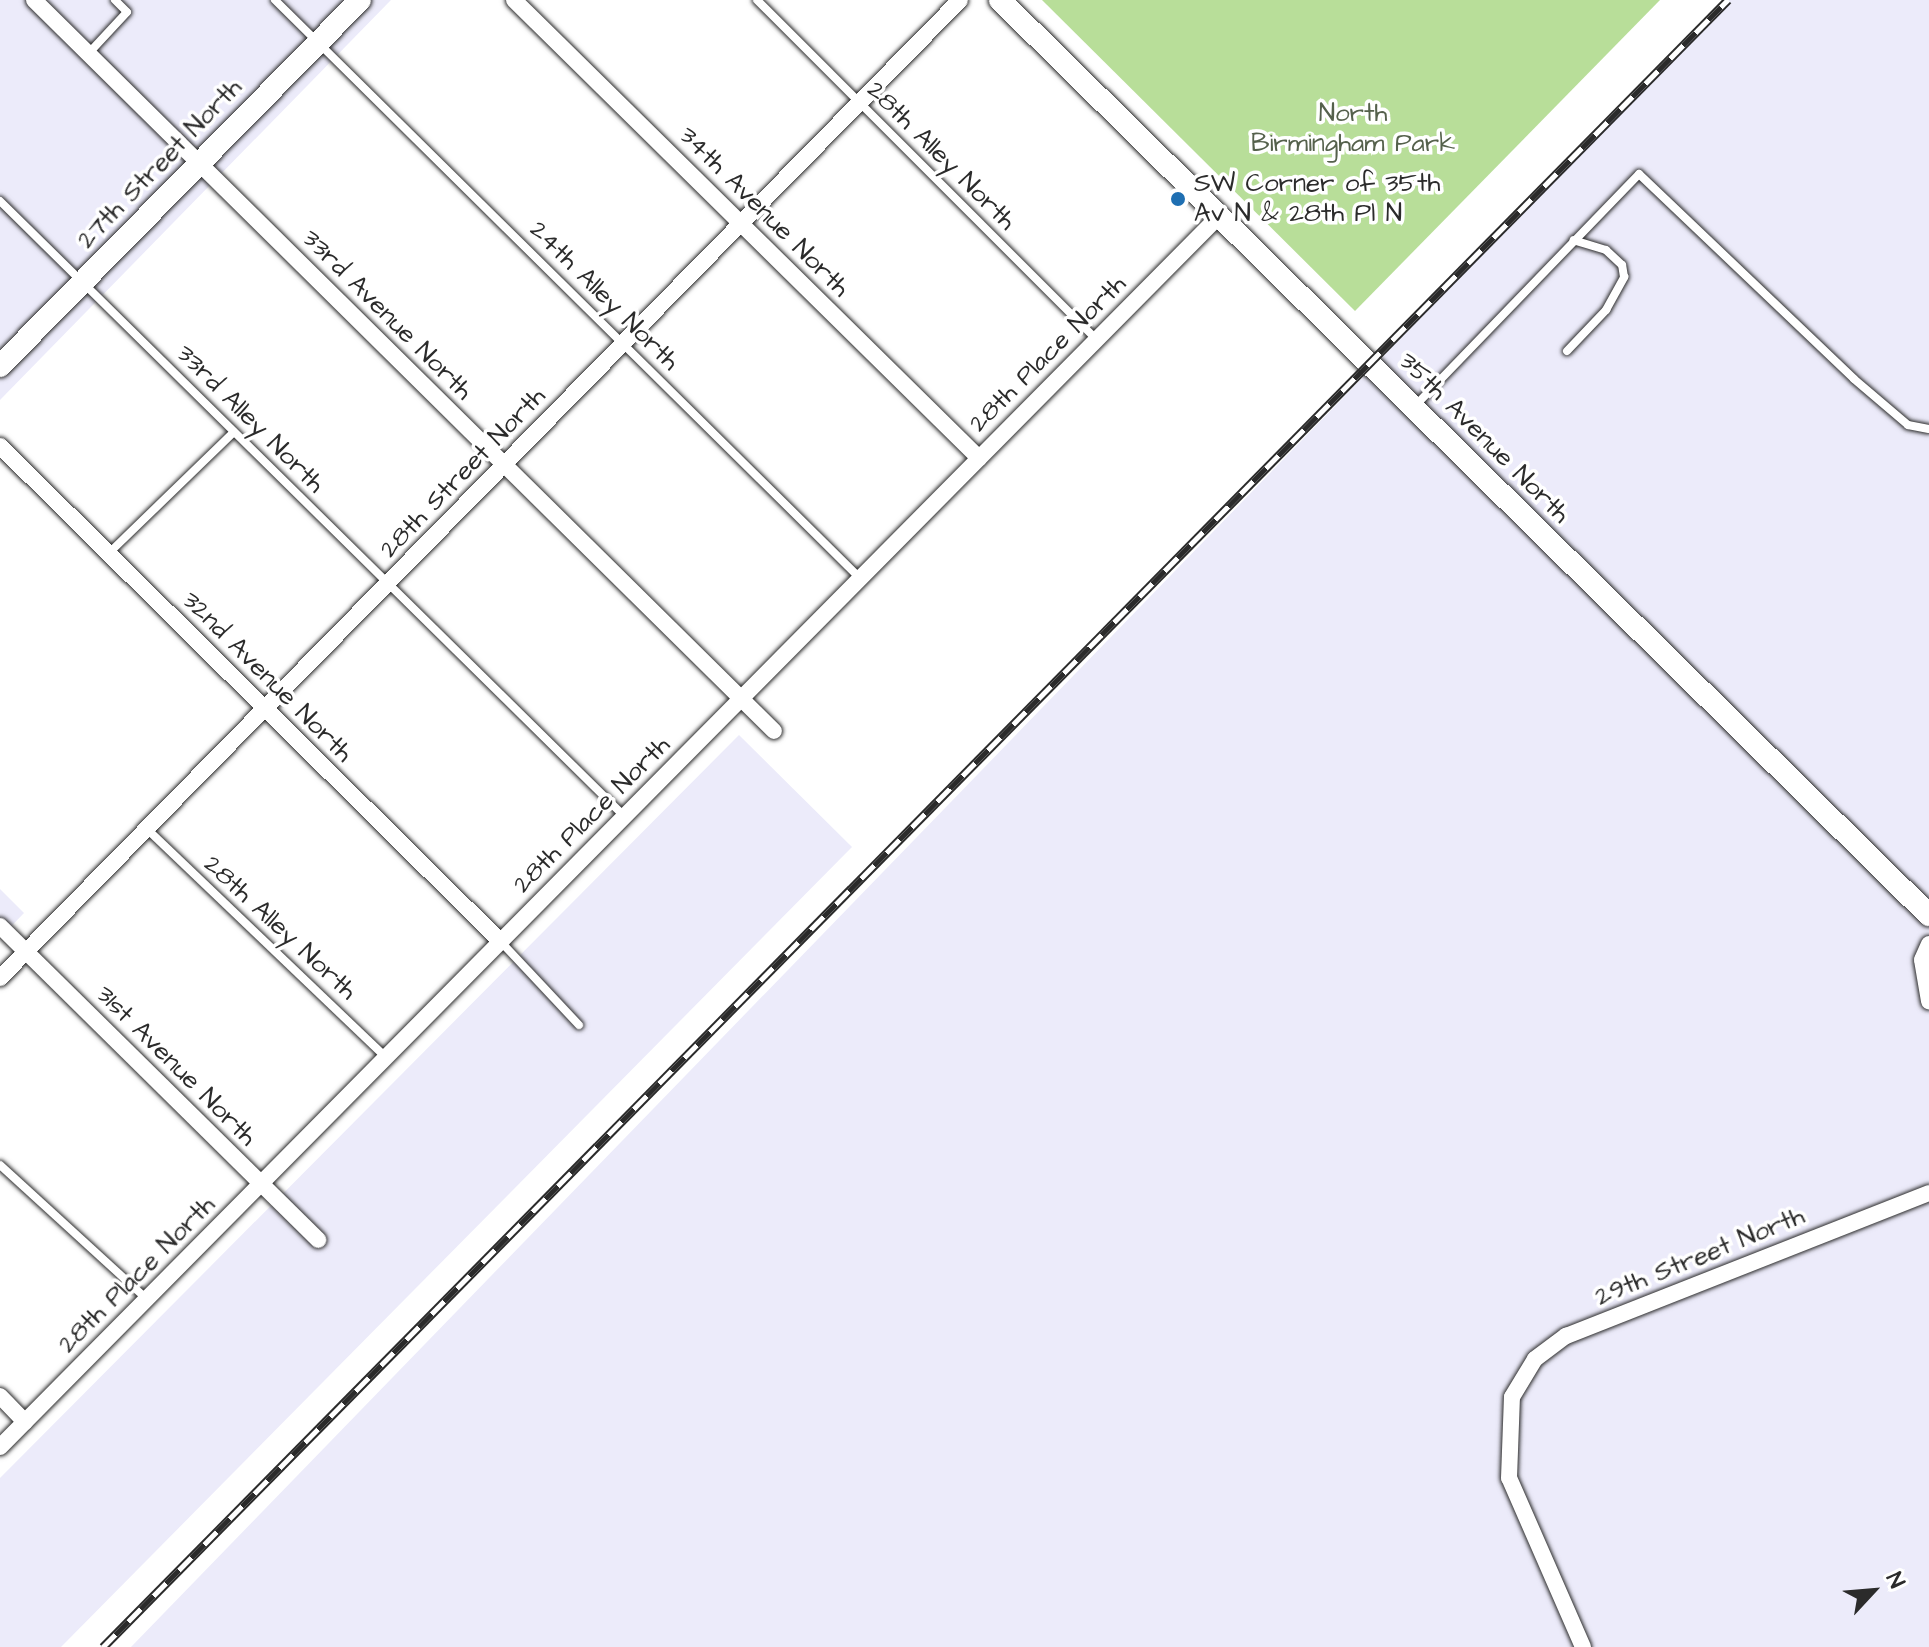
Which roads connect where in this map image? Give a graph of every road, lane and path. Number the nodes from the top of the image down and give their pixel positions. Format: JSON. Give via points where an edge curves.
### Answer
{"nodes":[{"id":1,"x":34,"y":0,"type":"edge"},
{"id":2,"x":115,"y":0,"type":"edge"},
{"id":3,"x":275,"y":0,"type":"edge"},
{"id":4,"x":360,"y":0,"type":"edge"},
{"id":5,"x":514,"y":0,"type":"edge"},
{"id":6,"x":757,"y":0,"type":"edge"},
{"id":7,"x":960,"y":0,"type":"edge"},
{"id":8,"x":1000,"y":0,"type":"edge"},
{"id":9,"x":318,"y":43,"type":"junction"},
{"id":10,"x":88,"y":54,"type":"junction"},
{"id":11,"x":861,"y":103,"type":"junction"},
{"id":12,"x":200,"y":164,"type":"junction"},
{"id":13,"x":0,"y":201,"type":"edge"},
{"id":14,"x":1219,"y":216,"type":"junction"},
{"id":15,"x":740,"y":223,"type":"junction"},
{"id":16,"x":1574,"y":240,"type":"junction"},
{"id":17,"x":83,"y":283,"type":"junction"},
{"id":18,"x":1097,"y":340,"type":"junction"},
{"id":19,"x":623,"y":344,"type":"junction"},
{"id":20,"x":1567,"y":351,"type":"dead end"},
{"id":21,"x":0,"y":366,"type":"edge"},
{"id":22,"x":1414,"y":408,"type":"junction"},
{"id":23,"x":1929,"y":429,"type":"edge"},
{"id":24,"x":234,"y":432,"type":"junction"},
{"id":25,"x":0,"y":446,"type":"edge"},
{"id":26,"x":979,"y":458,"type":"junction"},
{"id":27,"x":505,"y":465,"type":"junction"},
{"id":28,"x":109,"y":554,"type":"junction"},
{"id":29,"x":861,"y":578,"type":"junction"},
{"id":30,"x":389,"y":584,"type":"junction"},
{"id":31,"x":742,"y":698,"type":"junction"},
{"id":32,"x":265,"y":709,"type":"junction"},
{"id":33,"x":774,"y":731,"type":"dead end"},
{"id":34,"x":625,"y":816,"type":"junction"},
{"id":35,"x":146,"y":829,"type":"junction"},
{"id":36,"x":1929,"y":915,"type":"edge"},
{"id":37,"x":0,"y":926,"type":"edge"},
{"id":38,"x":501,"y":942,"type":"junction"},
{"id":39,"x":1929,"y":944,"type":"edge"},
{"id":40,"x":26,"y":952,"type":"junction"},
{"id":41,"x":0,"y":978,"type":"edge"},
{"id":42,"x":1929,"y":1001,"type":"edge"},
{"id":43,"x":579,"y":1025,"type":"dead end"},
{"id":44,"x":387,"y":1057,"type":"junction"},
{"id":45,"x":0,"y":1165,"type":"edge"},
{"id":46,"x":261,"y":1184,"type":"junction"},
{"id":47,"x":1929,"y":1193,"type":"edge"},
{"id":48,"x":318,"y":1240,"type":"dead end"},
{"id":49,"x":147,"y":1299,"type":"junction"},
{"id":50,"x":0,"y":1396,"type":"edge"},
{"id":51,"x":25,"y":1422,"type":"junction"},
{"id":52,"x":0,"y":1447,"type":"edge"},
{"id":53,"x":1583,"y":1647,"type":"edge"}],
"edges":[{"from":1,"to":10,"type":"street","name":"33rd Avenue North"},
{"from":2,"to":10,"type":"lane","via":[[127,12]]},
{"from":3,"to":9,"type":"lane"},
{"from":4,"to":9,"type":"street","name":"27th Street North"},
{"from":5,"to":15,"type":"street","name":"34th Avenue North"},
{"from":6,"to":11,"type":"lane","name":"28th Alley North"},
{"from":7,"to":11,"type":"street","name":"28th Street North"},
{"from":8,"to":14,"type":"street","name":"35th Avenue North"},
{"from":9,"to":12,"type":"street","name":"27th Street North"},
{"from":9,"to":19,"type":"lane","name":"24th Alley North"},
{"from":10,"to":12,"type":"street","name":"33rd Avenue North"},
{"from":11,"to":15,"type":"street","name":"28th Street North"},
{"from":11,"to":18,"type":"lane","name":"28th Alley North"},
{"from":12,"to":17,"type":"street","name":"27th Street North"},
{"from":12,"to":27,"type":"street","name":"33rd Avenue North"},
{"from":13,"to":17,"type":"lane","name":"33rd Alley North"},
{"from":14,"to":18,"type":"street","name":"28th Place North"},
{"from":14,"to":22,"type":"street","name":"35th Avenue North"},
{"from":15,"to":19,"type":"street","name":"28th Street North"},
{"from":15,"to":26,"type":"street","name":"34th Avenue North"},
{"from":16,"to":20,"type":"lane","via":[[1606,250],[1622,265],[1624,277],[1606,310]]},
{"from":16,"to":22,"type":"lane"},
{"from":16,"to":23,"type":"lane","via":[[1639,174],[1854,379],[1908,425]]},
{"from":17,"to":21,"type":"street","name":"27th Street North"},
{"from":17,"to":24,"type":"lane","name":"33rd Alley North"},
{"from":18,"to":26,"type":"street","name":"28th Place North"},
{"from":19,"to":27,"type":"street","name":"28th Street North"},
{"from":19,"to":29,"type":"lane","name":"24th Alley North"},
{"from":22,"to":36,"type":"street","name":"35th Avenue North"},
{"from":24,"to":28,"type":"lane"},
{"from":24,"to":30,"type":"lane","name":"33rd Alley North"},
{"from":25,"to":28,"type":"street","name":"32nd Avenue North"},
{"from":26,"to":29,"type":"street","name":"28th Place North"},
{"from":27,"to":30,"type":"street","name":"28th Street North"},
{"from":27,"to":31,"type":"street","name":"33rd Avenue North"},
{"from":28,"to":32,"type":"street","name":"32nd Avenue North"},
{"from":29,"to":31,"type":"street","name":"28th Place North"},
{"from":30,"to":32,"type":"street","name":"28th Street North"},
{"from":30,"to":34,"type":"lane"},
{"from":31,"to":33,"type":"street","name":"33rd Avenue North"},
{"from":31,"to":34,"type":"street","name":"28th Place North"},
{"from":32,"to":35,"type":"street","name":"28th Street North"},
{"from":32,"to":38,"type":"street","name":"32nd Avenue North"},
{"from":34,"to":38,"type":"street","name":"28th Place North"},
{"from":35,"to":40,"type":"street","name":"28th Street North"},
{"from":35,"to":44,"type":"lane","name":"28th Alley North"},
{"from":37,"to":40,"type":"street","name":"31st Avenue North"},
{"from":38,"to":43,"type":"lane"},
{"from":38,"to":44,"type":"street","name":"28th Place North"},
{"from":39,"to":42,"type":"street","via":[[1922,960]]},
{"from":40,"to":41,"type":"street","name":"28th Street North"},
{"from":40,"to":46,"type":"street","name":"31st Avenue North"},
{"from":44,"to":46,"type":"street","name":"28th Place North"},
{"from":45,"to":49,"type":"lane"},
{"from":46,"to":48,"type":"street","name":"31st Avenue North"},
{"from":46,"to":49,"type":"street","name":"28th Place North"},
{"from":47,"to":53,"type":"street","name":"29th Street North","via":[[1566,1336],[1535,1359],[1512,1397],[1509,1478]]},
{"from":49,"to":51,"type":"street","name":"28th Place North"},
{"from":50,"to":51,"type":"street"},
{"from":51,"to":52,"type":"street","name":"28th Place North"}]}
